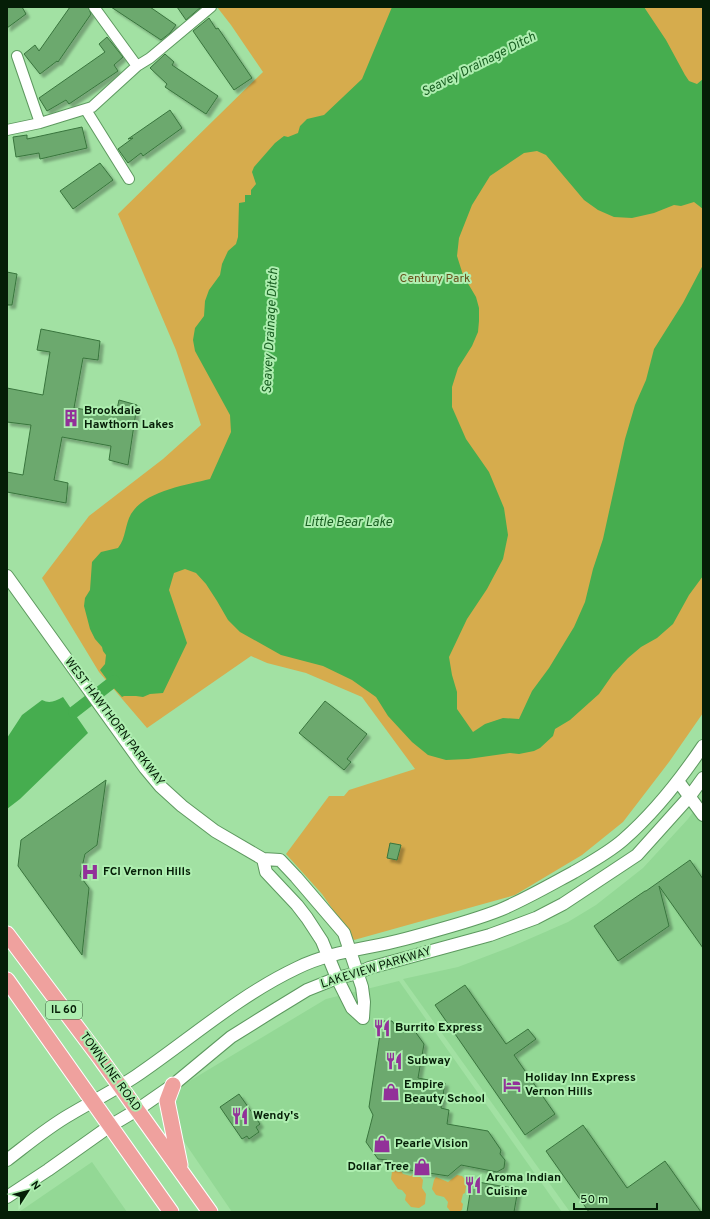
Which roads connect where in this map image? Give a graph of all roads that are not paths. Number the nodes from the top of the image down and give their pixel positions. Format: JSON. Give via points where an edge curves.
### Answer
{"nodes":[{"id":1,"x":94,"y":7,"type":"edge"},
{"id":2,"x":211,"y":7,"type":"edge"},
{"id":3,"x":17,"y":56,"type":"dead end"},
{"id":4,"x":137,"y":66,"type":"junction"},
{"id":5,"x":86,"y":110,"type":"junction"},
{"id":6,"x":40,"y":123,"type":"junction"},
{"id":7,"x":7,"y":130,"type":"edge"},
{"id":8,"x":129,"y":179,"type":"dead end"},
{"id":9,"x":7,"y":576,"type":"edge"},
{"id":10,"x":703,"y":746,"type":"edge"},
{"id":11,"x":703,"y":778,"type":"edge"},
{"id":12,"x":678,"y":781,"type":"junction"},
{"id":13,"x":690,"y":796,"type":"junction"},
{"id":14,"x":703,"y":815,"type":"edge"},
{"id":15,"x":262,"y":859,"type":"junction"},
{"id":16,"x":7,"y":934,"type":"edge"},
{"id":17,"x":350,"y":951,"type":"junction"},
{"id":18,"x":328,"y":955,"type":"junction"},
{"id":19,"x":358,"y":973,"type":"junction"},
{"id":20,"x":337,"y":978,"type":"junction"},
{"id":21,"x":7,"y":980,"type":"edge"},
{"id":22,"x":173,"y":1085,"type":"junction"},
{"id":23,"x":120,"y":1086,"type":"junction"},
{"id":24,"x":94,"y":1102,"type":"junction"},
{"id":25,"x":137,"y":1110,"type":"junction"},
{"id":26,"x":110,"y":1126,"type":"junction"},
{"id":27,"x":7,"y":1160,"type":"edge"},
{"id":28,"x":181,"y":1169,"type":"junction"},
{"id":29,"x":7,"y":1197,"type":"edge"},
{"id":30,"x":171,"y":1212,"type":"edge"},
{"id":31,"x":210,"y":1212,"type":"edge"}],
"edges":[{"from":1,"to":4,"type":"street"},
{"from":2,"to":4,"type":"street"},
{"from":3,"to":6,"type":"street"},
{"from":4,"to":5,"type":"street","via":[[106,96]]},
{"from":5,"to":6,"type":"street"},
{"from":5,"to":8,"type":"street"},
{"from":6,"to":7,"type":"street"},
{"from":9,"to":15,"type":"street","name":"WEST HAWTHORN PARKWAY","via":[[160,786],[182,806],[235,844]]},
{"from":10,"to":12,"type":"street","name":"LAKEVIEW PARKWAY"},
{"from":11,"to":13,"type":"street","name":"LAKEVIEW PARKWAY"},
{"from":12,"to":13,"type":"street"},
{"from":12,"to":17,"type":"street","name":"LAKEVIEW PARKWAY","via":[[648,817],[607,852],[528,898],[454,925]]},
{"from":13,"to":14,"type":"street"},
{"from":13,"to":19,"type":"street","name":"LAKEVIEW PARKWAY","via":[[637,855],[563,904],[536,918],[490,935],[368,968]]},
{"from":15,"to":17,"type":"street","name":"WEST HAWTHORN PARKWAY","via":[[280,860],[344,933]]},
{"from":15,"to":18,"type":"street","name":"WEST HAWTHORN PARKWAY","via":[[266,872],[307,918]]},
{"from":16,"to":23,"type":"main road","name":"TOWNLINE ROAD","number":"IL 60"},
{"from":17,"to":18,"type":"street","name":"LAKEVIEW PARKWAY"},
{"from":17,"to":19,"type":"street","name":"WEST HAWTHORN PARKWAY"},
{"from":18,"to":20,"type":"street","name":"WEST HAWTHORN PARKWAY"},
{"from":18,"to":23,"type":"street","name":"LAKEVIEW PARKWAY","via":[[298,967],[258,989]]},
{"from":19,"to":20,"type":"street","name":"LAKEVIEW PARKWAY"},
{"from":19,"to":20,"type":"street","name":"WEST HAWTHORN PARKWAY","via":[[364,1002],[363,1018],[352,1008]]},
{"from":20,"to":22,"type":"street","name":"LAKEVIEW PARKWAY","via":[[307,990],[231,1037]]},
{"from":21,"to":24,"type":"main road","number":"IL 60"},
{"from":22,"to":25,"type":"street","name":"LAKEVIEW PARKWAY"},
{"from":22,"to":28,"type":"main road","via":[[167,1102]]},
{"from":23,"to":24,"type":"street","name":"LAKEVIEW PARKWAY"},
{"from":23,"to":25,"type":"main road","name":"TOWNLINE ROAD","number":"IL 60"},
{"from":24,"to":26,"type":"main road","number":"IL 60"},
{"from":24,"to":27,"type":"street","name":"LAKEVIEW PARKWAY","via":[[57,1123]]},
{"from":25,"to":26,"type":"street","name":"LAKEVIEW PARKWAY"},
{"from":25,"to":28,"type":"main road","name":"TOWNLINE ROAD","number":"IL 60"},
{"from":26,"to":29,"type":"street","name":"LAKEVIEW PARKWAY"},
{"from":26,"to":30,"type":"main road","number":"IL 60"},
{"from":28,"to":31,"type":"main road","name":"TOWNLINE ROAD","number":"IL 60"}]}
